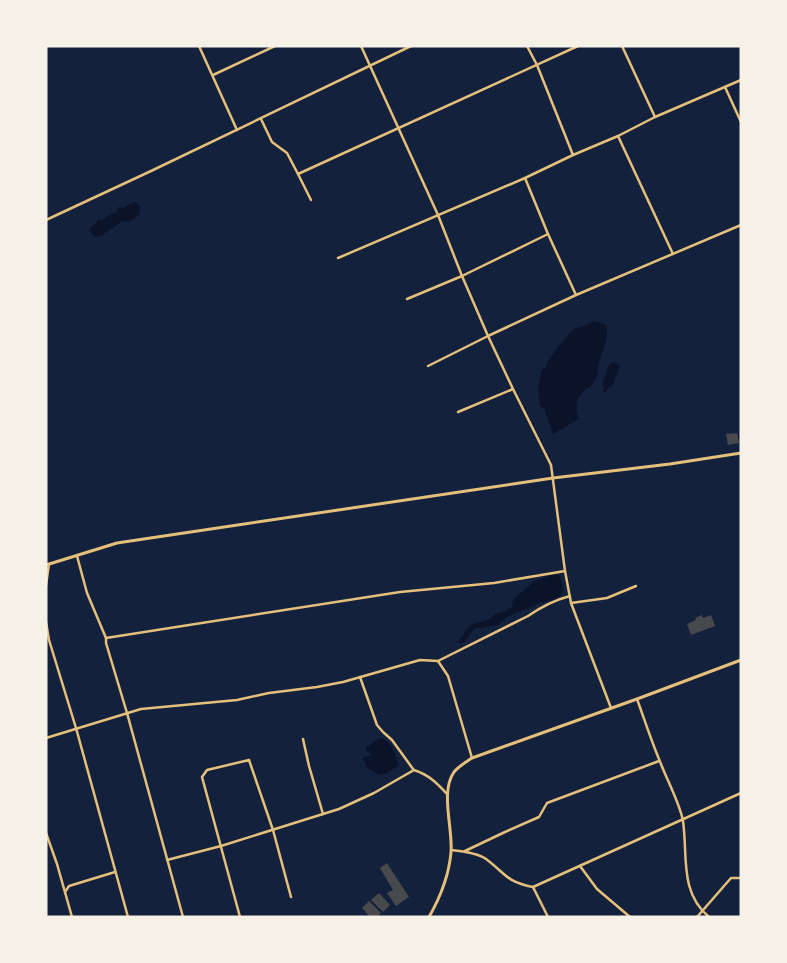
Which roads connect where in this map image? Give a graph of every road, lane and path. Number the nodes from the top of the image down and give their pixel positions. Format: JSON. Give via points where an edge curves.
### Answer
{"nodes":[{"id":1,"x":199,"y":46,"type":"edge"},
{"id":2,"x":275,"y":46,"type":"edge"},
{"id":3,"x":361,"y":46,"type":"edge"},
{"id":4,"x":410,"y":46,"type":"edge"},
{"id":5,"x":528,"y":46,"type":"edge"},
{"id":6,"x":578,"y":46,"type":"edge"},
{"id":7,"x":622,"y":46,"type":"edge"},
{"id":8,"x":537,"y":65,"type":"junction"},
{"id":9,"x":370,"y":66,"type":"junction"},
{"id":10,"x":212,"y":75,"type":"junction"},
{"id":11,"x":741,"y":80,"type":"edge"},
{"id":12,"x":726,"y":87,"type":"junction"},
{"id":13,"x":655,"y":117,"type":"junction"},
{"id":14,"x":261,"y":119,"type":"junction"},
{"id":15,"x":741,"y":122,"type":"edge"},
{"id":16,"x":400,"y":128,"type":"junction"},
{"id":17,"x":237,"y":130,"type":"junction"},
{"id":18,"x":618,"y":136,"type":"junction"},
{"id":19,"x":573,"y":154,"type":"junction"},
{"id":20,"x":298,"y":174,"type":"junction"},
{"id":21,"x":525,"y":178,"type":"junction"},
{"id":22,"x":311,"y":200,"type":"dead end"},
{"id":23,"x":438,"y":215,"type":"junction"},
{"id":24,"x":46,"y":220,"type":"edge"},
{"id":25,"x":741,"y":225,"type":"edge"},
{"id":26,"x":548,"y":234,"type":"junction"},
{"id":27,"x":674,"y":255,"type":"junction"},
{"id":28,"x":338,"y":258,"type":"dead end"},
{"id":29,"x":462,"y":276,"type":"junction"},
{"id":30,"x":576,"y":295,"type":"junction"},
{"id":31,"x":407,"y":299,"type":"dead end"},
{"id":32,"x":488,"y":336,"type":"junction"},
{"id":33,"x":428,"y":366,"type":"dead end"},
{"id":34,"x":513,"y":389,"type":"junction"},
{"id":35,"x":458,"y":412,"type":"dead end"},
{"id":36,"x":741,"y":453,"type":"edge"},
{"id":37,"x":553,"y":478,"type":"junction"},
{"id":38,"x":77,"y":556,"type":"junction"},
{"id":39,"x":48,"y":564,"type":"edge"},
{"id":40,"x":565,"y":571,"type":"junction"},
{"id":41,"x":46,"y":585,"type":"edge"},
{"id":42,"x":636,"y":586,"type":"dead end"},
{"id":43,"x":570,"y":596,"type":"junction"},
{"id":44,"x":571,"y":603,"type":"junction"},
{"id":45,"x":46,"y":622,"type":"edge"},
{"id":46,"x":106,"y":638,"type":"junction"},
{"id":47,"x":741,"y":660,"type":"edge"},
{"id":48,"x":438,"y":661,"type":"junction"},
{"id":49,"x":360,"y":677,"type":"junction"},
{"id":50,"x":637,"y":699,"type":"junction"},
{"id":51,"x":611,"y":708,"type":"junction"},
{"id":52,"x":127,"y":713,"type":"junction"},
{"id":53,"x":76,"y":728,"type":"junction"},
{"id":54,"x":46,"y":738,"type":"edge"},
{"id":55,"x":303,"y":739,"type":"dead end"},
{"id":56,"x":472,"y":758,"type":"junction"},
{"id":57,"x":659,"y":761,"type":"junction"},
{"id":58,"x":414,"y":770,"type":"junction"},
{"id":59,"x":741,"y":793,"type":"edge"},
{"id":60,"x":447,"y":794,"type":"junction"},
{"id":61,"x":323,"y":814,"type":"junction"},
{"id":62,"x":682,"y":818,"type":"junction"},
{"id":63,"x":273,"y":830,"type":"junction"},
{"id":64,"x":46,"y":832,"type":"edge"},
{"id":65,"x":221,"y":846,"type":"junction"},
{"id":66,"x":451,"y":850,"type":"junction"},
{"id":67,"x":464,"y":852,"type":"junction"},
{"id":68,"x":167,"y":860,"type":"junction"},
{"id":69,"x":580,"y":866,"type":"junction"},
{"id":70,"x":116,"y":872,"type":"junction"},
{"id":71,"x":741,"y":878,"type":"edge"},
{"id":72,"x":532,"y":887,"type":"junction"},
{"id":73,"x":64,"y":892,"type":"junction"},
{"id":74,"x":291,"y":897,"type":"dead end"},
{"id":75,"x":702,"y":911,"type":"junction"},
{"id":76,"x":72,"y":917,"type":"edge"},
{"id":77,"x":128,"y":917,"type":"edge"},
{"id":78,"x":183,"y":917,"type":"edge"},
{"id":79,"x":240,"y":917,"type":"edge"},
{"id":80,"x":429,"y":917,"type":"edge"},
{"id":81,"x":548,"y":917,"type":"edge"},
{"id":82,"x":630,"y":917,"type":"edge"},
{"id":83,"x":697,"y":917,"type":"edge"},
{"id":84,"x":709,"y":917,"type":"edge"}],
"edges":[{"from":1,"to":10,"type":"street"},
{"from":2,"to":10,"type":"street"},
{"from":3,"to":9,"type":"street"},
{"from":4,"to":9,"type":"street"},
{"from":5,"to":8,"type":"street"},
{"from":6,"to":8,"type":"street"},
{"from":7,"to":13,"type":"street"},
{"from":8,"to":16,"type":"street"},
{"from":8,"to":19,"type":"street"},
{"from":9,"to":14,"type":"street"},
{"from":9,"to":16,"type":"street"},
{"from":10,"to":17,"type":"street"},
{"from":11,"to":12,"type":"street"},
{"from":12,"to":13,"type":"street"},
{"from":12,"to":15,"type":"street"},
{"from":13,"to":18,"type":"street"},
{"from":14,"to":17,"type":"street"},
{"from":14,"to":20,"type":"street","via":[[272,142],[287,153]]},
{"from":16,"to":20,"type":"street"},
{"from":16,"to":23,"type":"street"},
{"from":17,"to":24,"type":"street"},
{"from":18,"to":19,"type":"street"},
{"from":18,"to":27,"type":"street"},
{"from":19,"to":21,"type":"street"},
{"from":20,"to":22,"type":"street"},
{"from":21,"to":23,"type":"street"},
{"from":21,"to":26,"type":"street"},
{"from":23,"to":28,"type":"street"},
{"from":23,"to":29,"type":"street"},
{"from":25,"to":27,"type":"street"},
{"from":26,"to":29,"type":"street"},
{"from":26,"to":30,"type":"street"},
{"from":27,"to":30,"type":"street"},
{"from":29,"to":31,"type":"street"},
{"from":29,"to":32,"type":"street"},
{"from":30,"to":32,"type":"street"},
{"from":32,"to":33,"type":"street"},
{"from":32,"to":34,"type":"street"},
{"from":34,"to":35,"type":"street"},
{"from":34,"to":37,"type":"street","via":[[551,465]]},
{"from":36,"to":37,"type":"street"},
{"from":37,"to":38,"type":"street","via":[[117,543]]},
{"from":37,"to":40,"type":"street"},
{"from":38,"to":39,"type":"street"},
{"from":38,"to":46,"type":"street"},
{"from":39,"to":41,"type":"street"},
{"from":40,"to":43,"type":"street"},
{"from":40,"to":46,"type":"street","via":[[494,583],[400,592]]},
{"from":42,"to":44,"type":"street","via":[[607,598]]},
{"from":43,"to":44,"type":"street"},
{"from":43,"to":48,"type":"street"},
{"from":44,"to":51,"type":"street"},
{"from":45,"to":53,"type":"street"},
{"from":46,"to":52,"type":"street"},
{"from":47,"to":50,"type":"street"},
{"from":48,"to":49,"type":"street","via":[[420,660]]},
{"from":48,"to":56,"type":"street","via":[[448,676]]},
{"from":49,"to":52,"type":"street","via":[[237,700]]},
{"from":49,"to":58,"type":"street","via":[[377,724]]},
{"from":50,"to":51,"type":"street"},
{"from":50,"to":57,"type":"street"},
{"from":51,"to":56,"type":"street"},
{"from":52,"to":53,"type":"street"},
{"from":52,"to":68,"type":"street"},
{"from":53,"to":54,"type":"street"},
{"from":53,"to":70,"type":"street"},
{"from":55,"to":61,"type":"street"},
{"from":56,"to":60,"type":"street","via":[[454,772]]},
{"from":57,"to":62,"type":"street"},
{"from":57,"to":67,"type":"street","via":[[547,803],[539,817]]},
{"from":58,"to":60,"type":"street","via":[[424,773]]},
{"from":58,"to":61,"type":"street","via":[[374,793]]},
{"from":59,"to":62,"type":"street"},
{"from":60,"to":66,"type":"street"},
{"from":61,"to":63,"type":"street"},
{"from":62,"to":69,"type":"street"},
{"from":62,"to":75,"type":"street","via":[[687,879],[692,896]]},
{"from":63,"to":65,"type":"street"},
{"from":63,"to":65,"type":"street","via":[[249,760],[207,770],[202,777]]},
{"from":63,"to":74,"type":"street"},
{"from":64,"to":73,"type":"street"},
{"from":65,"to":68,"type":"street"},
{"from":65,"to":79,"type":"street"},
{"from":66,"to":67,"type":"street"},
{"from":66,"to":80,"type":"street","via":[[447,877]]},
{"from":67,"to":72,"type":"street","via":[[484,857],[508,879]]},
{"from":68,"to":78,"type":"street"},
{"from":69,"to":72,"type":"street"},
{"from":69,"to":82,"type":"street","via":[[597,889]]},
{"from":70,"to":73,"type":"street","via":[[69,886]]},
{"from":70,"to":77,"type":"street"},
{"from":71,"to":75,"type":"street","via":[[730,878]]},
{"from":72,"to":81,"type":"street"},
{"from":73,"to":76,"type":"street"},
{"from":75,"to":83,"type":"street"},
{"from":75,"to":84,"type":"street"}]}
